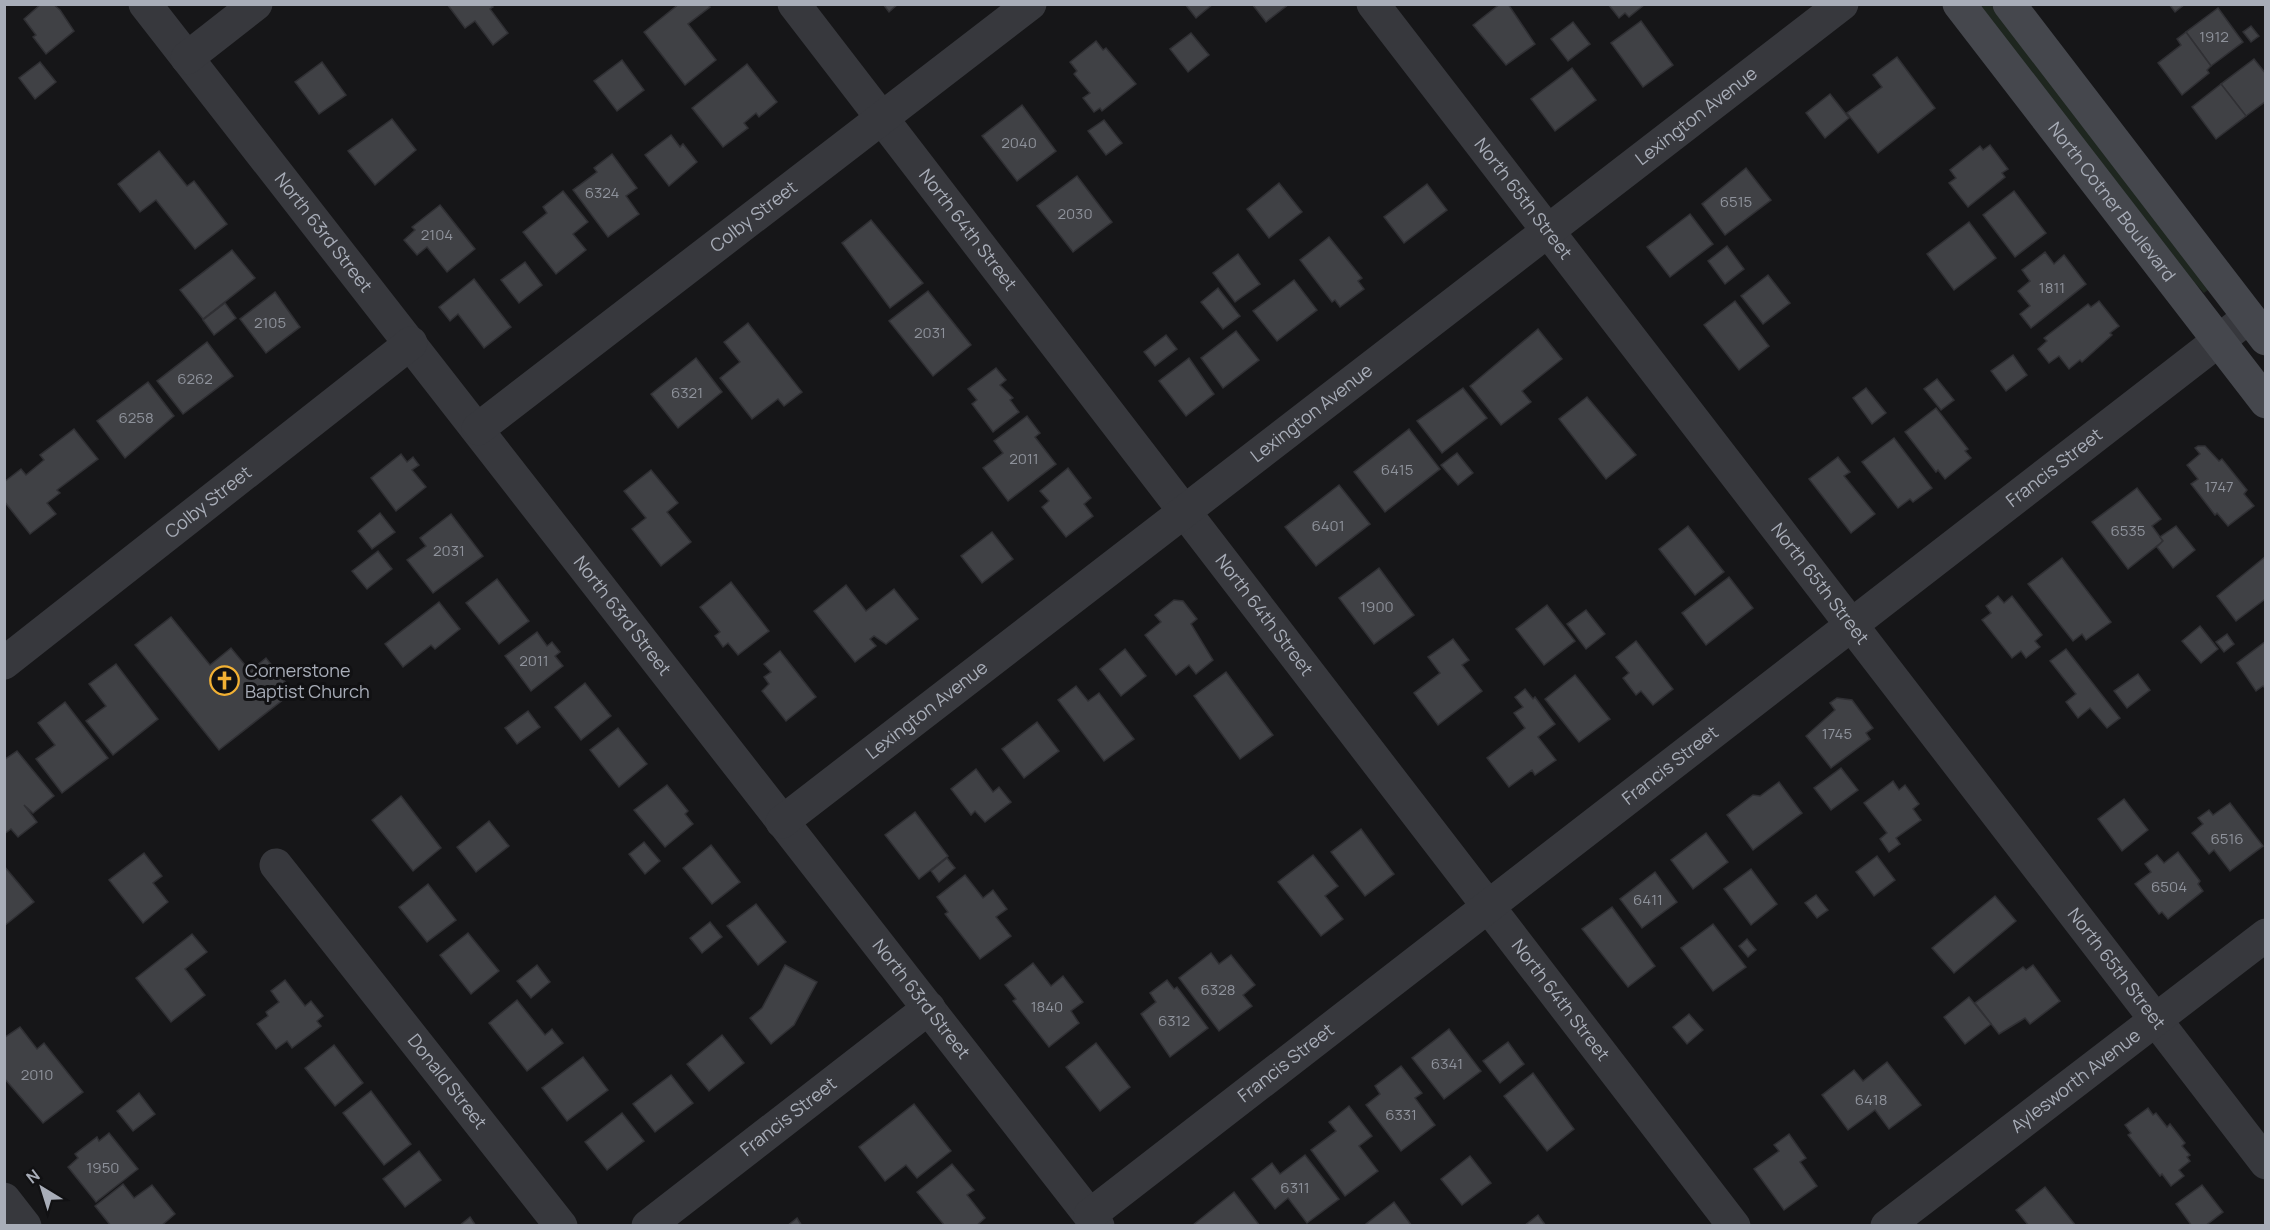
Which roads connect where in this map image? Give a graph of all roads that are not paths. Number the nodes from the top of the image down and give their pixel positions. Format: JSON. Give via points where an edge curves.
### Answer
{"nodes":[{"id":1,"x":145,"y":4,"type":"edge"},
{"id":2,"x":256,"y":4,"type":"edge"},
{"id":3,"x":794,"y":4,"type":"edge"},
{"id":4,"x":1030,"y":4,"type":"edge"},
{"id":5,"x":1373,"y":4,"type":"edge"},
{"id":6,"x":1842,"y":4,"type":"edge"},
{"id":7,"x":1959,"y":4,"type":"edge"},
{"id":8,"x":2009,"y":4,"type":"edge"},
{"id":9,"x":187,"y":58,"type":"junction"},
{"id":10,"x":882,"y":118,"type":"junction"},
{"id":11,"x":1548,"y":232,"type":"junction"},
{"id":12,"x":2257,"y":328,"type":"edge"},
{"id":13,"x":2218,"y":341,"type":"junction"},
{"id":14,"x":411,"y":344,"type":"junction"},
{"id":15,"x":2265,"y":402,"type":"edge"},
{"id":16,"x":478,"y":429,"type":"junction"},
{"id":17,"x":1185,"y":512,"type":"junction"},
{"id":18,"x":1851,"y":625,"type":"junction"},
{"id":19,"x":4,"y":663,"type":"edge"},
{"id":20,"x":782,"y":822,"type":"junction"},
{"id":21,"x":276,"y":865,"type":"dead end"},
{"id":22,"x":1488,"y":905,"type":"junction"},
{"id":23,"x":2265,"y":935,"type":"edge"},
{"id":24,"x":929,"y":1008,"type":"junction"},
{"id":25,"x":2155,"y":1019,"type":"junction"},
{"id":26,"x":2265,"y":1163,"type":"edge"},
{"id":27,"x":4,"y":1199,"type":"edge"},
{"id":28,"x":1094,"y":1220,"type":"edge"},
{"id":29,"x":25,"y":1226,"type":"edge"},
{"id":30,"x":561,"y":1226,"type":"edge"},
{"id":31,"x":648,"y":1226,"type":"edge"},
{"id":32,"x":1734,"y":1226,"type":"edge"},
{"id":33,"x":1887,"y":1226,"type":"edge"}],
"edges":[{"from":1,"to":9,"type":"street","name":"North 63rd Street"},
{"from":2,"to":9,"type":"street"},
{"from":3,"to":10,"type":"street","name":"North 64th Street"},
{"from":4,"to":10,"type":"street","name":"Colby Street"},
{"from":5,"to":11,"type":"street","name":"North 65th Street"},
{"from":6,"to":11,"type":"street","name":"Lexington Avenue"},
{"from":7,"to":13,"type":"main road","name":"North Cotner Boulevard"},
{"from":8,"to":12,"type":"main road"},
{"from":9,"to":14,"type":"street","name":"North 63rd Street"},
{"from":10,"to":16,"type":"street","name":"Colby Street"},
{"from":10,"to":17,"type":"street","name":"North 64th Street"},
{"from":11,"to":17,"type":"street","name":"Lexington Avenue"},
{"from":11,"to":18,"type":"street","name":"North 65th Street"},
{"from":12,"to":13,"type":"street","name":"Francis Street"},
{"from":13,"to":15,"type":"main road","name":"North Cotner Boulevard"},
{"from":13,"to":18,"type":"street","name":"Francis Street"},
{"from":14,"to":16,"type":"street","name":"North 63rd Street"},
{"from":14,"to":19,"type":"street","name":"Colby Street"},
{"from":16,"to":20,"type":"street","name":"North 63rd Street"},
{"from":17,"to":20,"type":"street","name":"Lexington Avenue"},
{"from":17,"to":22,"type":"street","name":"North 64th Street"},
{"from":18,"to":22,"type":"street","name":"Francis Street"},
{"from":18,"to":25,"type":"street","name":"North 65th Street"},
{"from":20,"to":24,"type":"street","name":"North 63rd Street"},
{"from":21,"to":30,"type":"street","name":"Donald Street"},
{"from":22,"to":28,"type":"street","name":"Francis Street"},
{"from":22,"to":32,"type":"street","name":"North 64th Street"},
{"from":23,"to":25,"type":"street","name":"Aylesworth Avenue"},
{"from":24,"to":28,"type":"street","name":"North 63rd Street"},
{"from":24,"to":31,"type":"street","name":"Francis Street"},
{"from":25,"to":26,"type":"street","name":"North 65th Street"},
{"from":25,"to":33,"type":"street","name":"Aylesworth Avenue"},
{"from":27,"to":29,"type":"street"}]}
